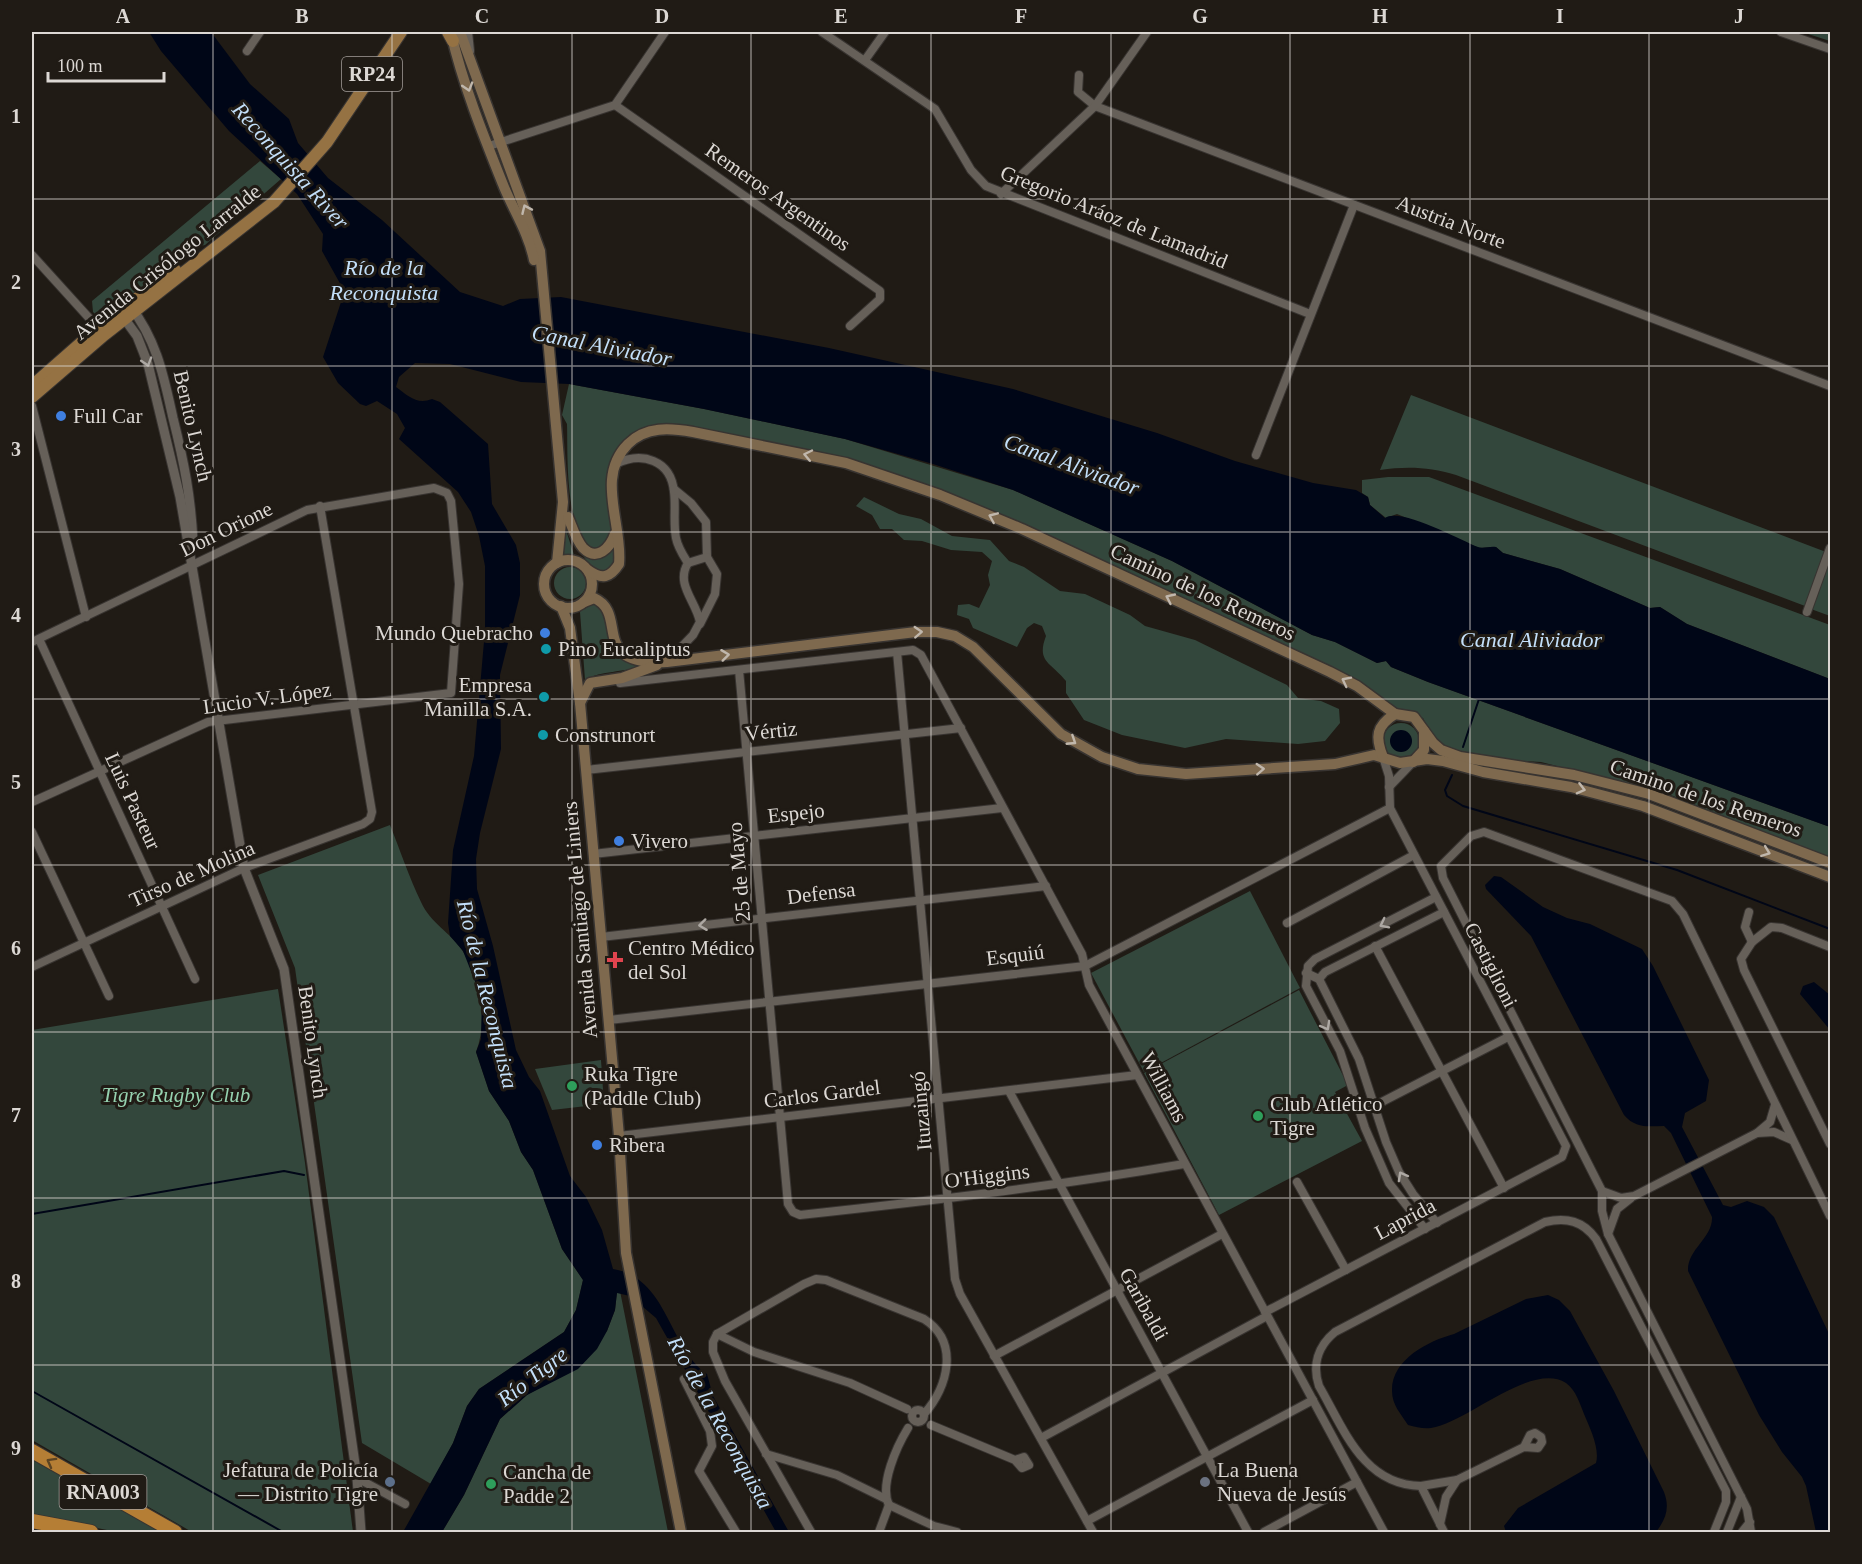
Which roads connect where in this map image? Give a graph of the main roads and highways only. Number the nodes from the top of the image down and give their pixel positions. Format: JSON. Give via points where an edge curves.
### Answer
{"nodes":[{"id":1,"x":398,"y":33,"type":"edge"},
{"id":2,"x":453,"y":34,"type":"edge"},
{"id":3,"x":494,"y":145,"type":"junction"},
{"id":4,"x":101,"y":332,"type":"junction"},
{"id":5,"x":32,"y":386,"type":"edge"},
{"id":6,"x":32,"y":397,"type":"edge"},
{"id":7,"x":563,"y":502,"type":"junction"},
{"id":8,"x":568,"y":517,"type":"junction"},
{"id":9,"x":616,"y":531,"type":"junction"},
{"id":10,"x":557,"y":563,"type":"junction"},
{"id":11,"x":585,"y":567,"type":"junction"},
{"id":12,"x":581,"y":603,"type":"junction"},
{"id":13,"x":561,"y":606,"type":"junction"},
{"id":14,"x":574,"y":658,"type":"junction"},
{"id":15,"x":666,"y":662,"type":"junction"},
{"id":16,"x":580,"y":703,"type":"junction"},
{"id":17,"x":1395,"y":714,"type":"junction"},
{"id":18,"x":1424,"y":729,"type":"junction"},
{"id":19,"x":1383,"y":757,"type":"junction"},
{"id":20,"x":1413,"y":762,"type":"junction"},
{"id":21,"x":1830,"y":863,"type":"edge"},
{"id":22,"x":1830,"y":877,"type":"edge"},
{"id":23,"x":32,"y":1451,"type":"edge"},
{"id":24,"x":32,"y":1521,"type":"edge"},
{"id":25,"x":91,"y":1533,"type":"edge"},
{"id":26,"x":175,"y":1533,"type":"edge"},
{"id":27,"x":681,"y":1533,"type":"edge"}],
"edges":[{"from":1,"to":4,"type":"main road","name":"Avenida Crisólogo Larralde","number":"RP24","via":[[341,114],[327,142],[294,181]]},
{"from":2,"to":3,"type":"main road","one_way":true},
{"from":2,"to":3,"type":"main road","via":[[472,70]]},
{"from":3,"to":7,"type":"main road","via":[[510,202],[526,234],[542,286]]},
{"from":4,"to":5,"type":"main road","name":"Avenida Crisólogo Larralde","number":"RP24"},
{"from":4,"to":6,"type":"main road","name":"Avenida Crisólogo Larralde","number":"RP24"},
{"from":7,"to":8,"type":"main road"},
{"from":7,"to":10,"type":"main road"},
{"from":8,"to":9,"type":"main road","via":[[582,547],[590,552],[605,551]]},
{"from":8,"to":11,"type":"main road"},
{"from":9,"to":11,"type":"main road","name":"Camino de los Remeros","via":[[620,557],[614,572],[600,577]]},
{"from":17,"to":9,"type":"main road","name":"Camino de los Remeros","one_way":true,"via":[[1357,686],[1322,668],[1022,529],[895,478],[846,463],[669,428],[642,434],[631,440],[614,465],[611,488]]},
{"from":10,"to":11,"type":"main road","via":[[569,560]]},
{"from":10,"to":13,"type":"main road","via":[[547,574],[545,590]]},
{"from":11,"to":12,"type":"main road","via":[[591,590]]},
{"from":12,"to":13,"type":"main road"},
{"from":12,"to":14,"type":"main road","name":"Avenida Santiago de Liniers"},
{"from":12,"to":15,"type":"main road","name":"Camino de los Remeros","via":[[594,598],[608,609],[612,635],[624,655],[639,662]]},
{"from":13,"to":14,"type":"main road","name":"Avenida Santiago de Liniers","via":[[570,628]]},
{"from":14,"to":16,"type":"main road","name":"Avenida Santiago de Liniers"},
{"from":15,"to":16,"type":"main road","name":"Camino de los Remeros","via":[[633,675],[590,683]]},
{"from":15,"to":19,"type":"main road","name":"Camino de los Remeros","one_way":true,"via":[[937,632],[955,636],[974,647],[1061,734],[1095,754],[1138,769],[1186,774],[1335,765],[1374,755]]},
{"from":16,"to":27,"type":"main road","name":"Avenida Santiago de Liniers","via":[[628,1269]]},
{"from":17,"to":18,"type":"main road","name":"Camino de los Remeros","via":[[1414,717]]},
{"from":17,"to":19,"type":"main road","via":[[1378,731]]},
{"from":18,"to":20,"type":"main road","via":[[1424,750]]},
{"from":18,"to":21,"type":"main road","name":"Camino de los Remeros","via":[[1441,750],[1460,757],[1574,776],[1648,794]]},
{"from":19,"to":20,"type":"main road","name":"Camino de los Remeros","via":[[1400,763]]},
{"from":20,"to":22,"type":"main road","name":"Camino de los Remeros","one_way":true,"via":[[1443,761],[1643,806]]},
{"from":26,"to":23,"type":"highway","number":"RNA003","one_way":true},
{"from":24,"to":25,"type":"highway","number":"RNA003"}]}
